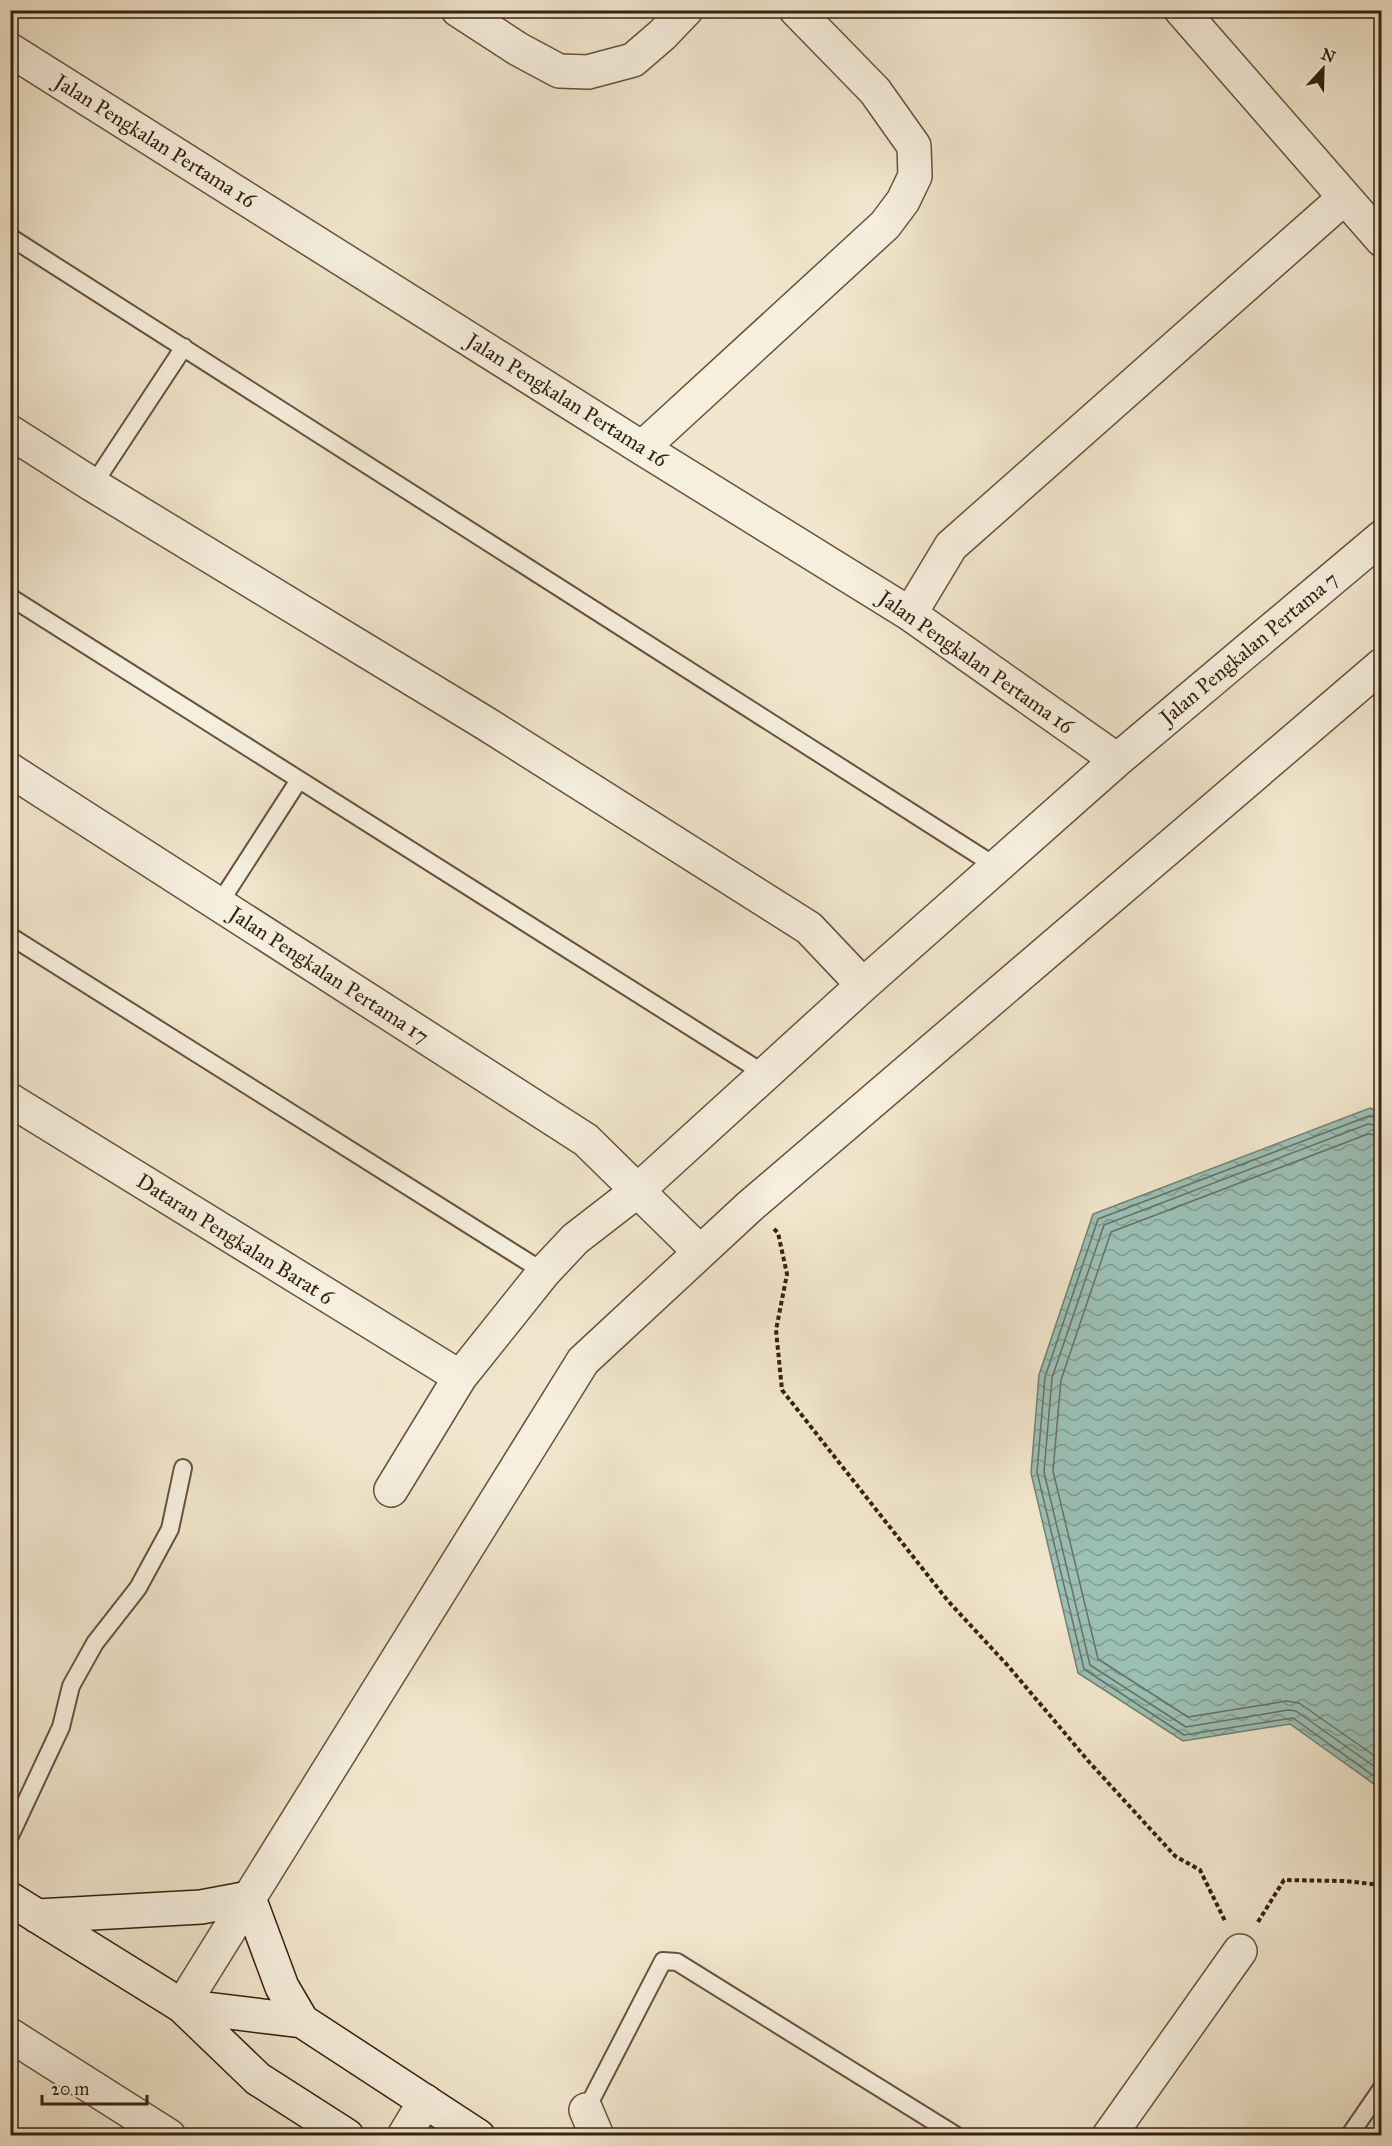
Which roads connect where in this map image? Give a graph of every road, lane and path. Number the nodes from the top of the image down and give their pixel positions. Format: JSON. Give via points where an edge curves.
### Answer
{"nodes":[{"id":1,"x":458,"y":10,"type":"edge"},
{"id":2,"x":686,"y":10,"type":"edge"},
{"id":3,"x":796,"y":10,"type":"edge"},
{"id":4,"x":1181,"y":10,"type":"edge"},
{"id":5,"x":10,"y":50,"type":"edge"},
{"id":6,"x":1344,"y":198,"type":"junction"},
{"id":7,"x":10,"y":237,"type":"edge"},
{"id":8,"x":1382,"y":240,"type":"edge"},
{"id":9,"x":184,"y":347,"type":"junction"},
{"id":10,"x":10,"y":432,"type":"edge"},
{"id":11,"x":642,"y":448,"type":"junction"},
{"id":12,"x":93,"y":485,"type":"junction"},
{"id":13,"x":1382,"y":537,"type":"edge"},
{"id":14,"x":10,"y":597,"type":"edge"},
{"id":15,"x":910,"y":614,"type":"junction"},
{"id":16,"x":1382,"y":664,"type":"edge"},
{"id":17,"x":1117,"y":760,"type":"junction"},
{"id":18,"x":10,"y":770,"type":"edge"},
{"id":19,"x":299,"y":780,"type":"junction"},
{"id":20,"x":997,"y":867,"type":"junction"},
{"id":21,"x":219,"y":904,"type":"junction"},
{"id":22,"x":10,"y":936,"type":"edge"},
{"id":23,"x":863,"y":985,"type":"junction"},
{"id":24,"x":765,"y":1074,"type":"junction"},
{"id":25,"x":10,"y":1100,"type":"edge"},
{"id":26,"x":637,"y":1191,"type":"junction"},
{"id":27,"x":749,"y":1207,"type":"junction"},
{"id":28,"x":699,"y":1251,"type":"junction"},
{"id":29,"x":544,"y":1272,"type":"junction"},
{"id":30,"x":460,"y":1377,"type":"junction"},
{"id":31,"x":183,"y":1468,"type":"dead end"},
{"id":32,"x":391,"y":1490,"type":"dead end"},
{"id":33,"x":10,"y":1836,"type":"edge"},
{"id":34,"x":1382,"y":1885,"type":"edge"},
{"id":35,"x":249,"y":1898,"type":"junction"},
{"id":36,"x":24,"y":1907,"type":"edge"},
{"id":37,"x":1240,"y":1950,"type":"junction"},
{"id":38,"x":182,"y":2006,"type":"junction"},
{"id":39,"x":302,"y":2021,"type":"junction"},
{"id":40,"x":10,"y":2035,"type":"edge"},
{"id":41,"x":1382,"y":2088,"type":"edge"},
{"id":42,"x":425,"y":2101,"type":"junction"},
{"id":43,"x":592,"y":2123,"type":"edge"},
{"id":44,"x":170,"y":2136,"type":"edge"},
{"id":45,"x":346,"y":2136,"type":"edge"},
{"id":46,"x":405,"y":2136,"type":"edge"},
{"id":47,"x":478,"y":2136,"type":"edge"},
{"id":48,"x":957,"y":2136,"type":"edge"},
{"id":49,"x":1109,"y":2136,"type":"edge"},
{"id":50,"x":1349,"y":2136,"type":"edge"}],
"edges":[{"from":1,"to":2,"type":"street","via":[[518,49],[560,70],[588,72],[633,60]]},
{"from":3,"to":11,"type":"street","via":[[875,91],[914,146],[915,176],[885,225]]},
{"from":4,"to":6,"type":"street"},
{"from":5,"to":11,"type":"street","name":"Jalan Pengkalan Pertama 16"},
{"from":6,"to":8,"type":"street"},
{"from":6,"to":15,"type":"street","via":[[951,546]]},
{"from":7,"to":9,"type":"lane"},
{"from":9,"to":12,"type":"lane"},
{"from":9,"to":20,"type":"lane"},
{"from":10,"to":12,"type":"street"},
{"from":11,"to":15,"type":"street","name":"Jalan Pengkalan Pertama 16"},
{"from":12,"to":23,"type":"street","via":[[485,723],[808,928]]},
{"from":13,"to":17,"type":"street","name":"Jalan Pengkalan Pertama 7"},
{"from":14,"to":19,"type":"lane"},
{"from":15,"to":17,"type":"street","name":"Jalan Pengkalan Pertama 16"},
{"from":16,"to":27,"type":"street"},
{"from":17,"to":20,"type":"street","name":"Jalan Pengkalan Pertama 7"},
{"from":18,"to":21,"type":"street","name":"Jalan Pengkalan Pertama 17"},
{"from":19,"to":21,"type":"lane"},
{"from":19,"to":24,"type":"lane"},
{"from":20,"to":23,"type":"street","name":"Jalan Pengkalan Pertama 7"},
{"from":21,"to":26,"type":"street","name":"Jalan Pengkalan Pertama 17","via":[[586,1140]]},
{"from":22,"to":29,"type":"lane"},
{"from":23,"to":24,"type":"street","name":"Jalan Pengkalan Pertama 7"},
{"from":24,"to":26,"type":"street","name":"Jalan Pengkalan Pertama 7"},
{"from":25,"to":30,"type":"street","name":"Dataran Pengkalan Barat 6"},
{"from":26,"to":28,"type":"street","name":"Jalan Pengkalan Pertama 17"},
{"from":26,"to":29,"type":"street","name":"Jalan Pengkalan Pertama 7","via":[[575,1239]]},
{"from":27,"to":28,"type":"street"},
{"from":27,"to":37,"type":"path","via":[[778,1233],[787,1274],[776,1330],[782,1390],[948,1601],[1175,1856],[1200,1870]]},
{"from":28,"to":35,"type":"street","via":[[583,1361]]},
{"from":29,"to":30,"type":"street","name":"Jalan Pengkalan Pertama 7"},
{"from":30,"to":32,"type":"street","name":"Jalan Pengkalan Pertama 7"},
{"from":31,"to":33,"type":"lane","via":[[170,1529],[138,1588],[94,1643],[71,1686],[61,1727]]},
{"from":34,"to":37,"type":"path","via":[[1284,1880]]},
{"from":35,"to":36,"type":"street","via":[[201,1907]]},
{"from":35,"to":38,"type":"street"},
{"from":35,"to":39,"type":"street","via":[[282,1987]]},
{"from":36,"to":38,"type":"street"},
{"from":37,"to":49,"type":"street"},
{"from":38,"to":39,"type":"street"},
{"from":38,"to":45,"type":"street","via":[[258,2079]]},
{"from":39,"to":42,"type":"street"},
{"from":40,"to":44,"type":"street"},
{"from":41,"to":50,"type":"lane"},
{"from":42,"to":46,"type":"street"},
{"from":42,"to":47,"type":"street"},
{"from":43,"to":48,"type":"lane","via":[[663,1961],[677,1962]]}]}
